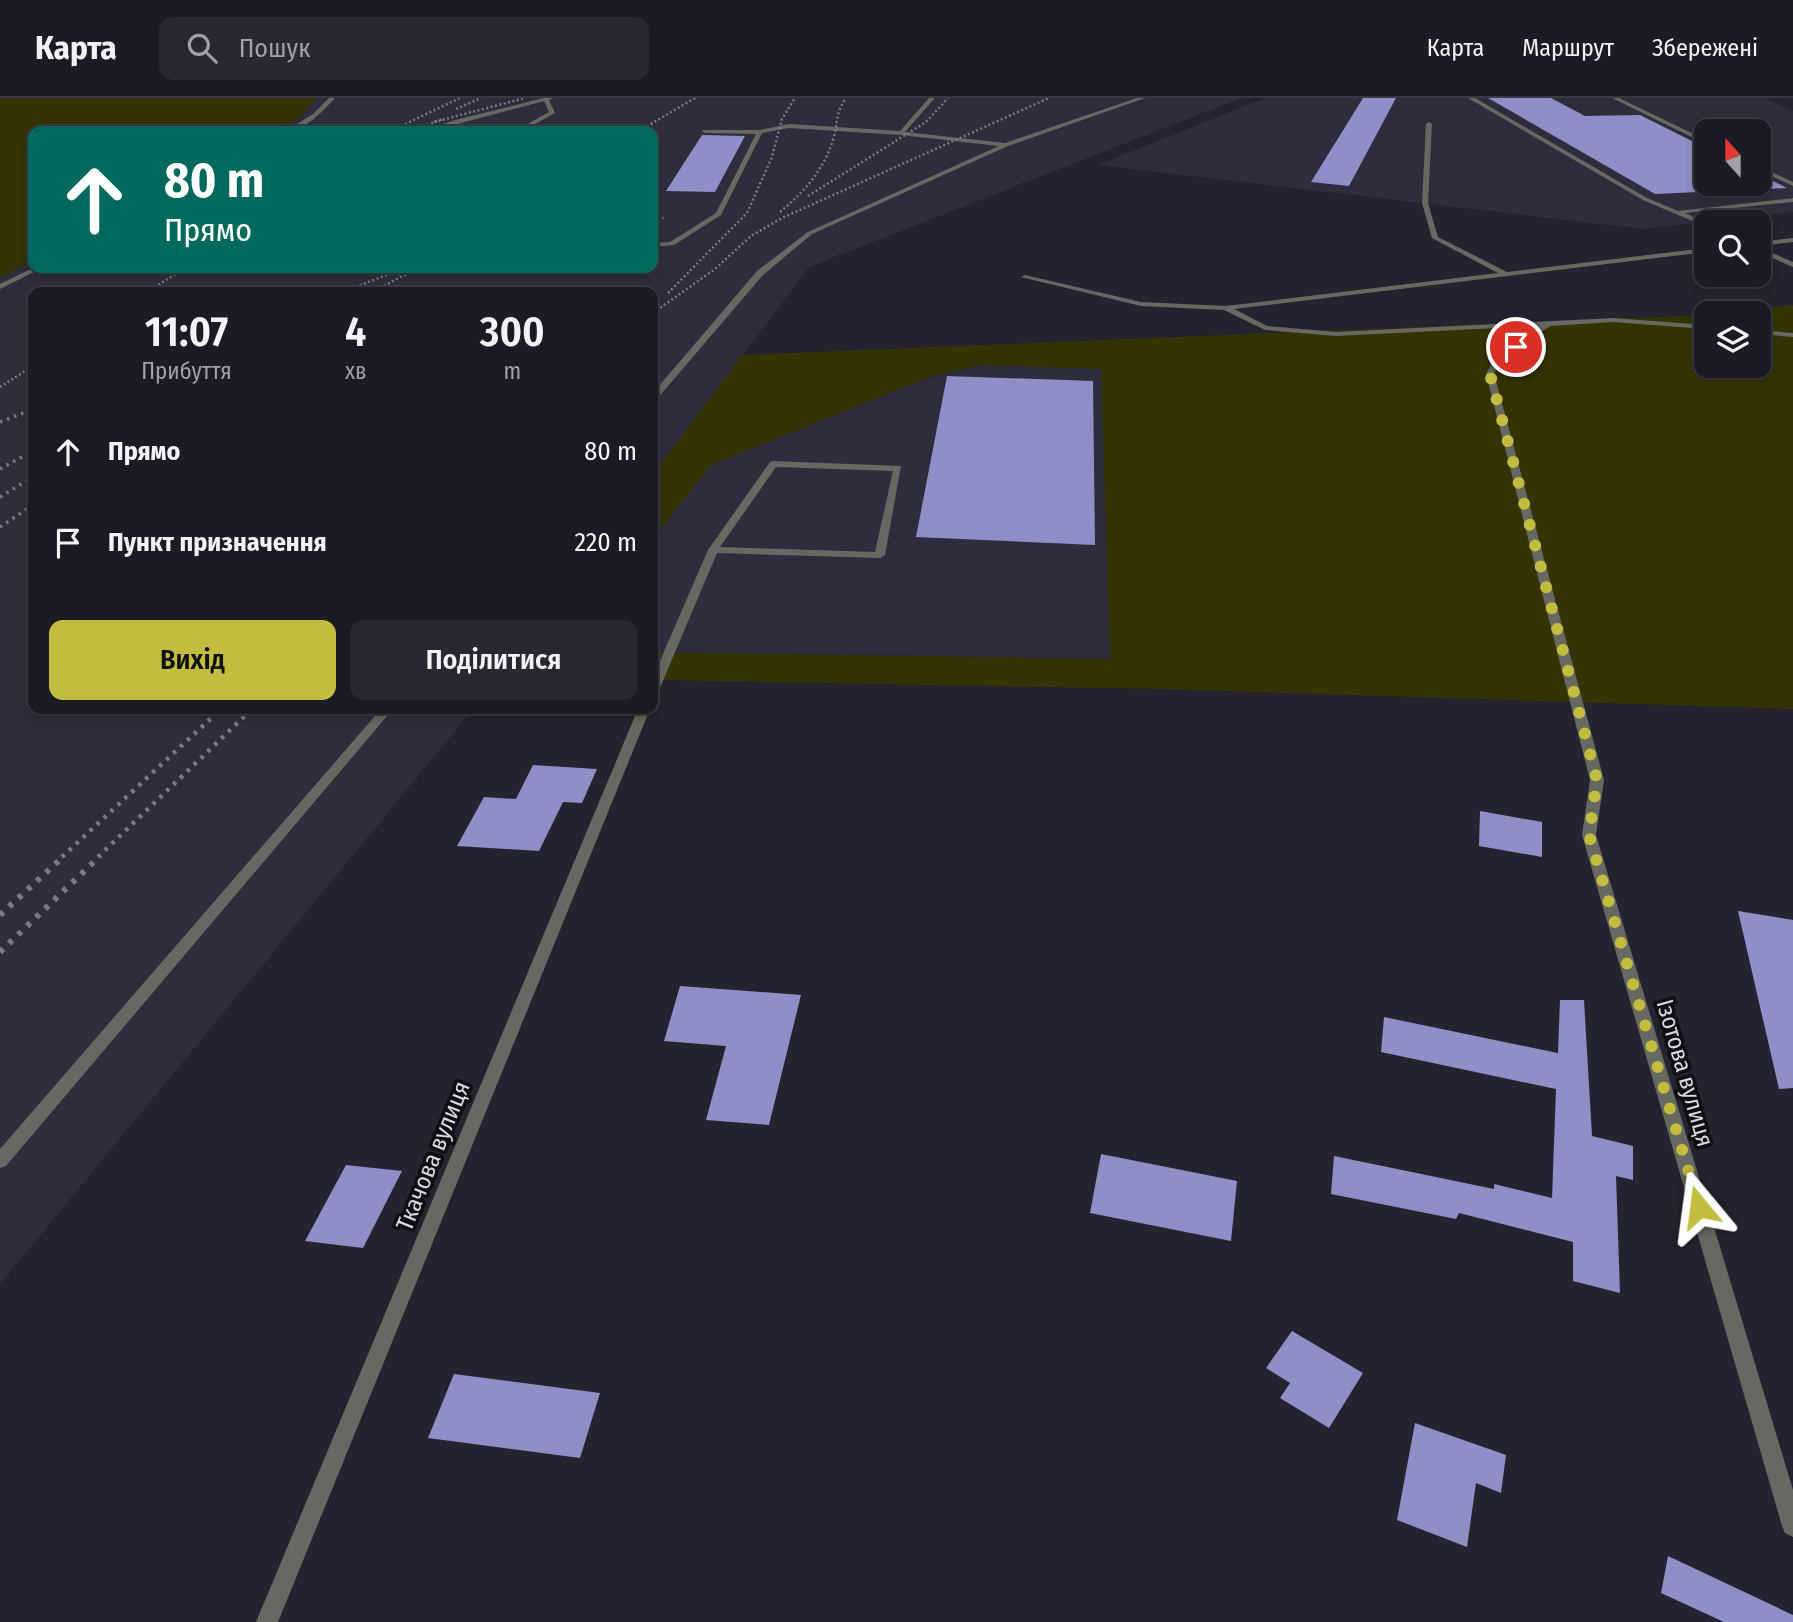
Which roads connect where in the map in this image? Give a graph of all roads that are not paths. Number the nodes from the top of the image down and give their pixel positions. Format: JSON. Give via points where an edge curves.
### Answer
{"nodes":[{"id":1,"x":332,"y":98,"type":"edge"},
{"id":2,"x":932,"y":98,"type":"edge"},
{"id":3,"x":1142,"y":98,"type":"edge"},
{"id":4,"x":1471,"y":98,"type":"edge"},
{"id":5,"x":1615,"y":98,"type":"edge"},
{"id":6,"x":548,"y":99,"type":"edge"},
{"id":7,"x":1429,"y":124,"type":"dead end"},
{"id":8,"x":297,"y":126,"type":"edge"},
{"id":9,"x":442,"y":126,"type":"edge"},
{"id":10,"x":527,"y":126,"type":"edge"},
{"id":11,"x":704,"y":131,"type":"dead end"},
{"id":12,"x":760,"y":132,"type":"junction"},
{"id":13,"x":901,"y":133,"type":"junction"},
{"id":14,"x":1694,"y":136,"type":"edge"},
{"id":15,"x":1006,"y":145,"type":"junction"},
{"id":16,"x":1771,"y":174,"type":"edge"},
{"id":17,"x":1793,"y":184,"type":"edge"},
{"id":18,"x":1793,"y":200,"type":"edge"},
{"id":19,"x":1678,"y":212,"type":"junction"},
{"id":20,"x":1694,"y":219,"type":"edge"},
{"id":21,"x":1793,"y":240,"type":"edge"},
{"id":22,"x":1771,"y":244,"type":"edge"},
{"id":23,"x":658,"y":245,"type":"edge"},
{"id":24,"x":1694,"y":251,"type":"edge"},
{"id":25,"x":1771,"y":253,"type":"edge"},
{"id":26,"x":1793,"y":265,"type":"edge"},
{"id":27,"x":28,"y":273,"type":"edge"},
{"id":28,"x":1506,"y":274,"type":"junction"},
{"id":29,"x":1025,"y":278,"type":"dead end"},
{"id":30,"x":0,"y":287,"type":"edge"},
{"id":31,"x":1226,"y":308,"type":"junction"},
{"id":32,"x":1548,"y":323,"type":"junction"},
{"id":33,"x":1694,"y":326,"type":"edge"},
{"id":34,"x":1771,"y":333,"type":"edge"},
{"id":35,"x":1793,"y":335,"type":"edge"},
{"id":36,"x":658,"y":392,"type":"edge"},
{"id":37,"x":713,"y":550,"type":"junction"},
{"id":38,"x":658,"y":678,"type":"edge"},
{"id":39,"x":383,"y":714,"type":"edge"},
{"id":40,"x":643,"y":714,"type":"edge"},
{"id":41,"x":0,"y":1161,"type":"edge"},
{"id":42,"x":1793,"y":1527,"type":"edge"},
{"id":43,"x":267,"y":1622,"type":"edge"}],
"edges":[{"from":1,"to":8,"type":"street"},
{"from":2,"to":13,"type":"street"},
{"from":3,"to":15,"type":"street"},
{"from":4,"to":19,"type":"street","via":[[1645,199]]},
{"from":5,"to":14,"type":"street"},
{"from":6,"to":9,"type":"street"},
{"from":6,"to":10,"type":"street","via":[[552,113]]},
{"from":7,"to":28,"type":"street","via":[[1425,203],[1435,238]]},
{"from":11,"to":12,"type":"street"},
{"from":12,"to":13,"type":"street","via":[[789,126]]},
{"from":12,"to":23,"type":"street","via":[[719,214],[672,244]]},
{"from":13,"to":15,"type":"street"},
{"from":15,"to":36,"type":"street","via":[[810,233],[760,273]]},
{"from":16,"to":17,"type":"street"},
{"from":18,"to":19,"type":"street"},
{"from":19,"to":20,"type":"street"},
{"from":21,"to":22,"type":"street"},
{"from":24,"to":28,"type":"street"},
{"from":25,"to":26,"type":"street"},
{"from":27,"to":30,"type":"street"},
{"from":28,"to":31,"type":"street"},
{"from":29,"to":31,"type":"street","via":[[1141,304]]},
{"from":31,"to":32,"type":"street","via":[[1265,328],[1336,334]]},
{"from":32,"to":33,"type":"street","via":[[1613,320]]},
{"from":32,"to":42,"type":"street","name":"Ізотова вулиця","via":[[1499,358],[1490,374],[1597,780],[1589,835]]},
{"from":34,"to":35,"type":"street"},
{"from":37,"to":37,"type":"street","via":[[880,555],[898,468],[773,464]]},
{"from":37,"to":38,"type":"street"},
{"from":39,"to":41,"type":"street"},
{"from":40,"to":43,"type":"street","name":"Ткачова вулиця"}]}
